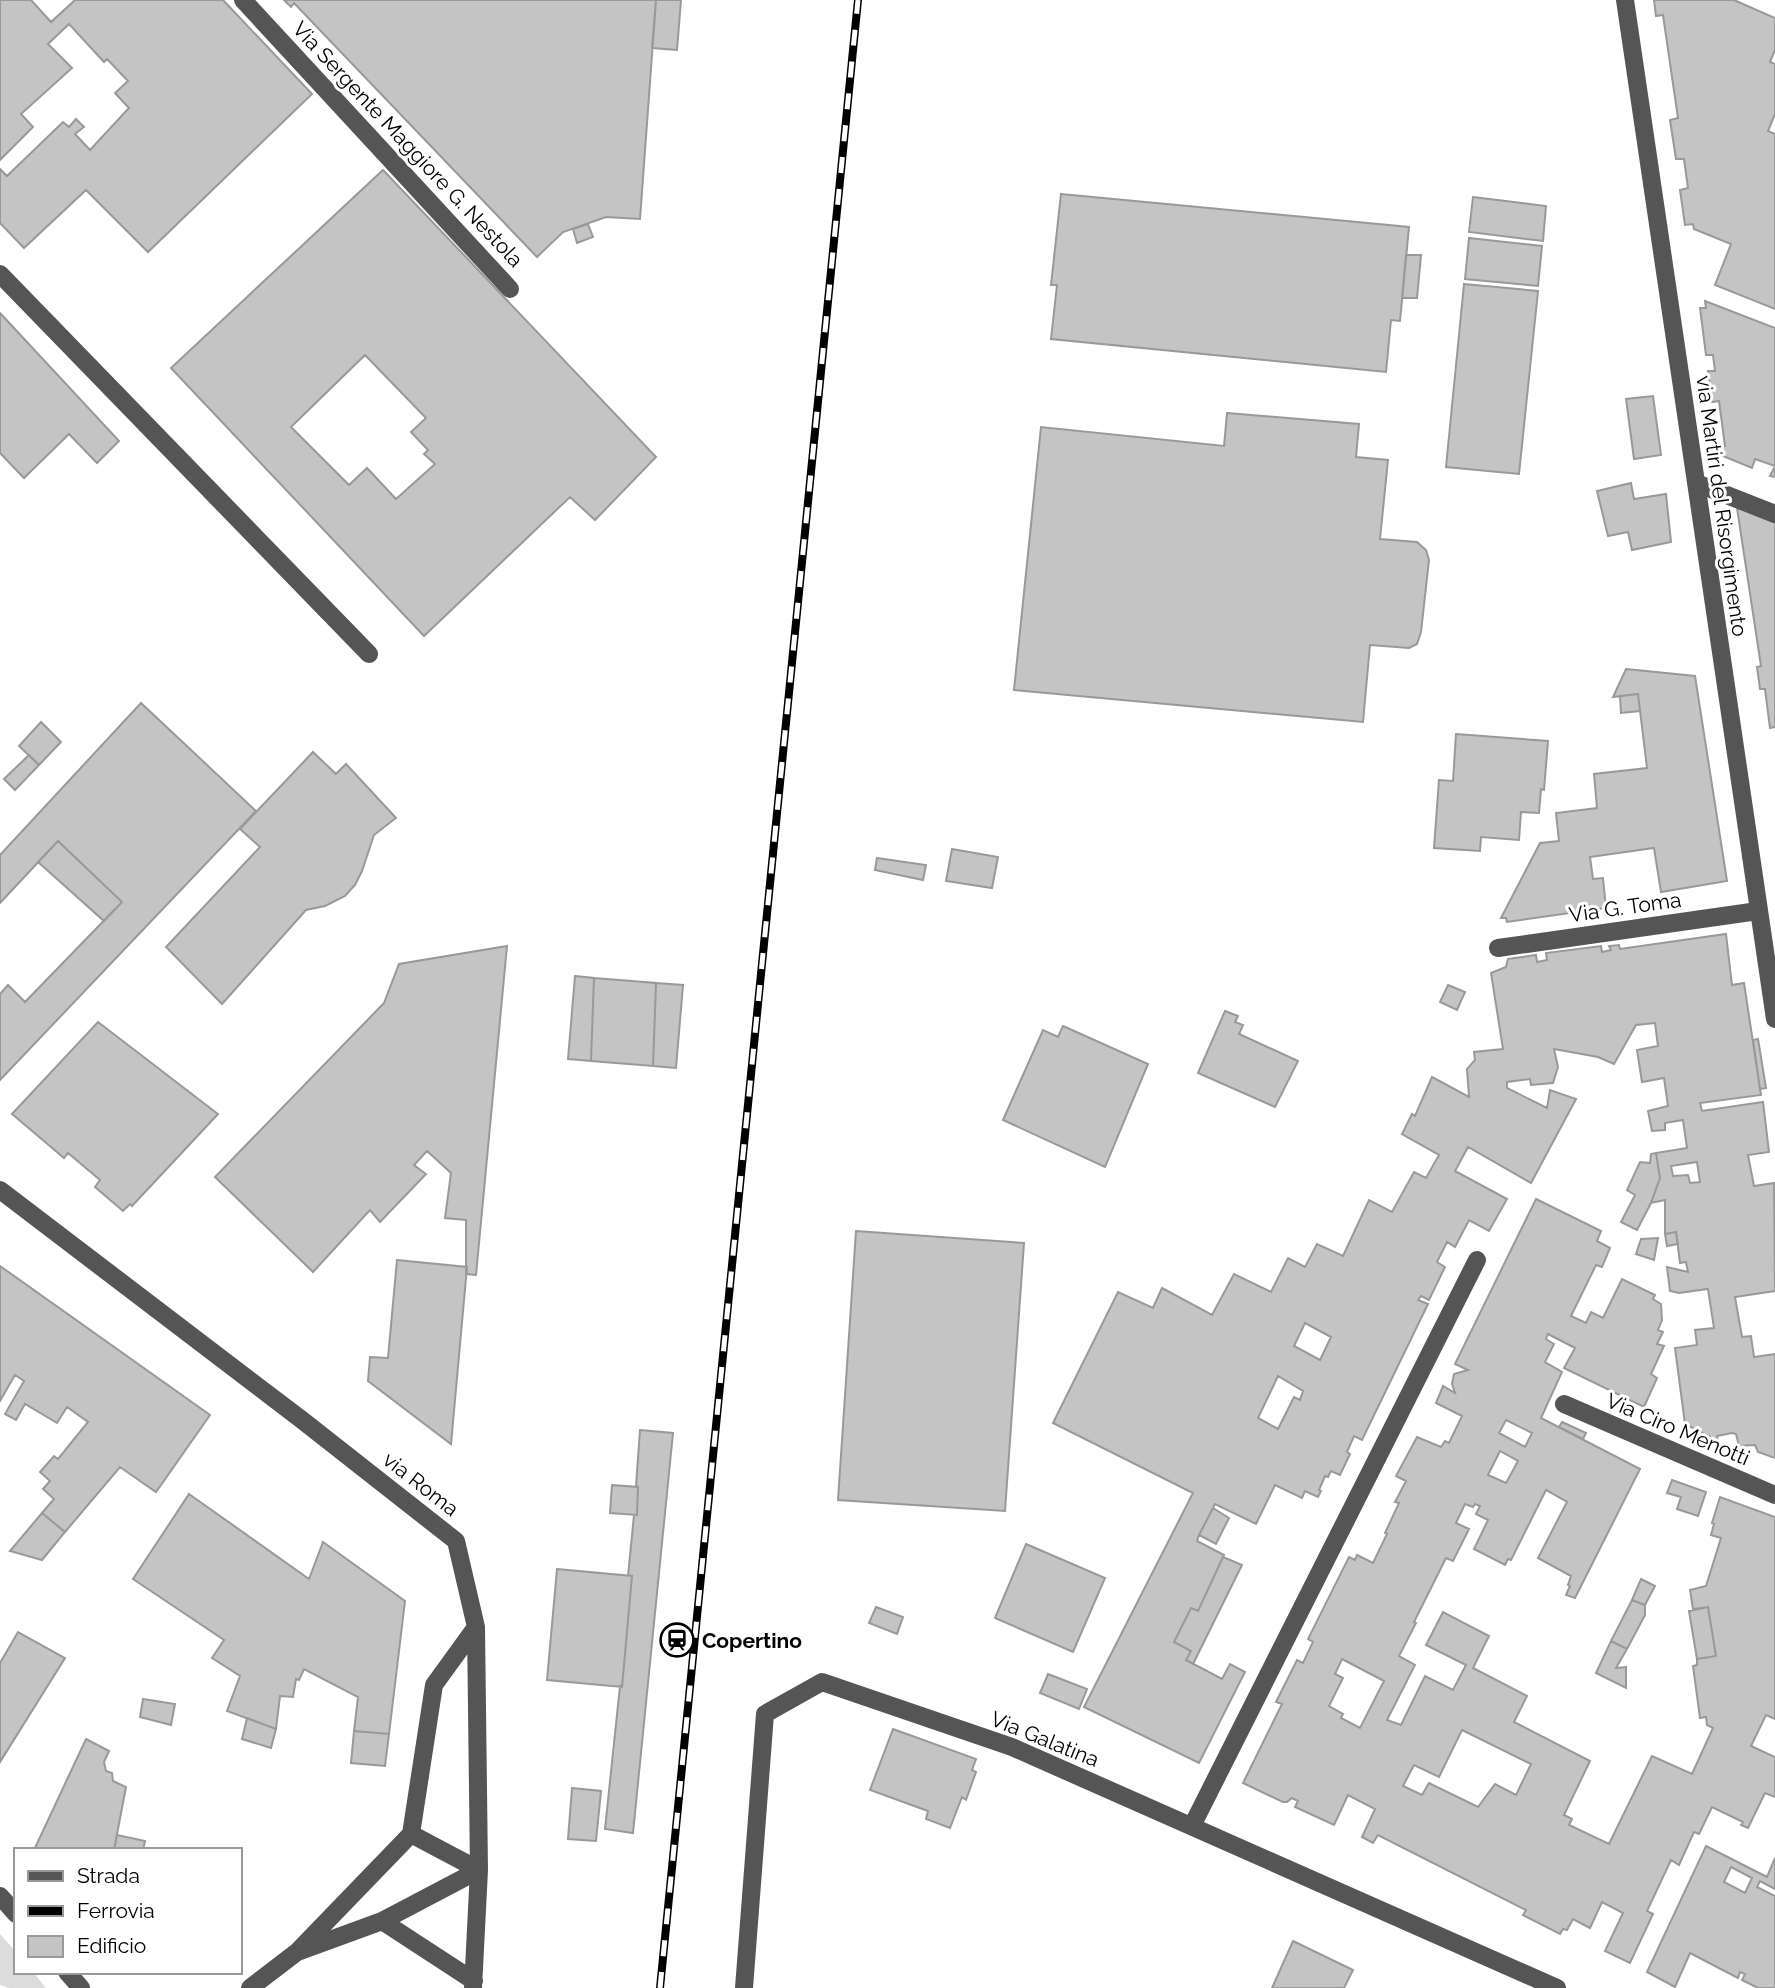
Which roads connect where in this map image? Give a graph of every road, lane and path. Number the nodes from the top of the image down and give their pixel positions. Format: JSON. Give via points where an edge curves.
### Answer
{"nodes":[{"id":1,"x":243,"y":0,"type":"edge"},
{"id":2,"x":1625,"y":0,"type":"edge"},
{"id":3,"x":0,"y":274,"type":"edge"},
{"id":4,"x":510,"y":289,"type":"dead end"},
{"id":5,"x":1696,"y":483,"type":"junction"},
{"id":6,"x":1775,"y":514,"type":"edge"},
{"id":7,"x":369,"y":654,"type":"dead end"},
{"id":8,"x":1758,"y":911,"type":"junction"},
{"id":9,"x":1769,"y":943,"type":"edge"},
{"id":10,"x":1498,"y":948,"type":"dead end"},
{"id":11,"x":1775,"y":1019,"type":"edge"},
{"id":12,"x":0,"y":1190,"type":"edge"},
{"id":13,"x":1477,"y":1260,"type":"dead end"},
{"id":14,"x":1564,"y":1404,"type":"dead end"},
{"id":15,"x":1775,"y":1495,"type":"edge"},
{"id":16,"x":476,"y":1627,"type":"junction"},
{"id":17,"x":1192,"y":1826,"type":"junction"},
{"id":18,"x":411,"y":1834,"type":"junction"},
{"id":19,"x":479,"y":1870,"type":"junction"},
{"id":20,"x":0,"y":1896,"type":"edge"},
{"id":21,"x":14,"y":1912,"type":"edge"},
{"id":22,"x":382,"y":1921,"type":"junction"},
{"id":23,"x":296,"y":1952,"type":"junction"},
{"id":24,"x":69,"y":1974,"type":"edge"},
{"id":25,"x":474,"y":1984,"type":"edge"},
{"id":26,"x":81,"y":1988,"type":"edge"},
{"id":27,"x":250,"y":1988,"type":"edge"},
{"id":28,"x":744,"y":1988,"type":"edge"},
{"id":29,"x":1557,"y":1988,"type":"edge"}],
"edges":[{"from":1,"to":4,"type":"street","name":"Via Sergente Maggiore G. Nestola"},
{"from":2,"to":5,"type":"street","name":"via Martiri del Risorgimento"},
{"from":3,"to":7,"type":"street"},
{"from":5,"to":6,"type":"street"},
{"from":5,"to":8,"type":"street","name":"via Martiri del Risorgimento"},
{"from":8,"to":9,"type":"street","name":"via Martiri del Risorgimento"},
{"from":8,"to":10,"type":"street","name":"Via G. Toma"},
{"from":9,"to":11,"type":"street","name":"via Martiri del Risorgimento"},
{"from":12,"to":16,"type":"street","name":"via Roma","via":[[456,1541]]},
{"from":13,"to":17,"type":"street"},
{"from":14,"to":15,"type":"street","name":"Via Ciro Menotti"},
{"from":16,"to":18,"type":"street","via":[[434,1685]]},
{"from":16,"to":19,"type":"street","name":"via Roma"},
{"from":17,"to":28,"type":"street","name":"Via Galatina","via":[[1012,1747],[822,1682],[765,1714]]},
{"from":17,"to":29,"type":"street","name":"Via Galatina"},
{"from":18,"to":19,"type":"street"},
{"from":18,"to":23,"type":"street"},
{"from":19,"to":22,"type":"street"},
{"from":19,"to":25,"type":"street","name":"via Roma"},
{"from":20,"to":21,"type":"street"},
{"from":22,"to":23,"type":"street"},
{"from":22,"to":25,"type":"street"},
{"from":23,"to":27,"type":"street"},
{"from":24,"to":26,"type":"street"}]}
